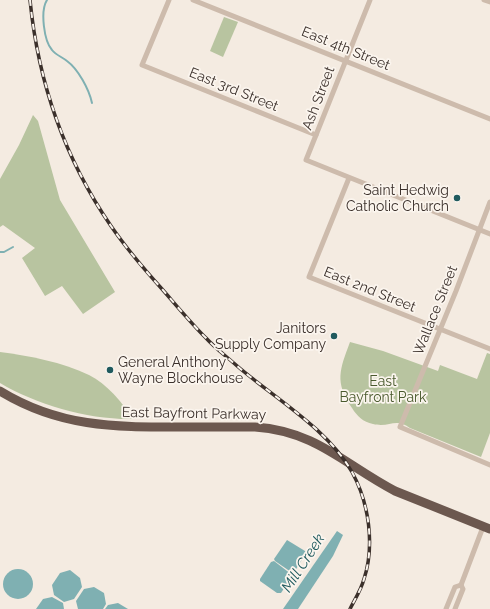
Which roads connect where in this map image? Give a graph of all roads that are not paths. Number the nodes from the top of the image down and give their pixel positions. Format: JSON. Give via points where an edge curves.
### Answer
{"nodes":[{"id":1,"x":169,"y":0,"type":"edge"},
{"id":2,"x":193,"y":0,"type":"edge"},
{"id":3,"x":370,"y":0,"type":"edge"},
{"id":4,"x":484,"y":0,"type":"edge"},
{"id":5,"x":490,"y":2,"type":"edge"},
{"id":6,"x":345,"y":61,"type":"junction"},
{"id":7,"x":490,"y":119,"type":"edge"},
{"id":8,"x":316,"y":135,"type":"junction"},
{"id":9,"x":349,"y":178,"type":"junction"},
{"id":10,"x":490,"y":202,"type":"edge"},
{"id":11,"x":479,"y":230,"type":"junction"},
{"id":12,"x":490,"y":234,"type":"edge"},
{"id":13,"x":440,"y":329,"type":"junction"},
{"id":14,"x":490,"y":349,"type":"edge"},
{"id":15,"x":0,"y":391,"type":"edge"},
{"id":16,"x":490,"y":465,"type":"edge"},
{"id":17,"x":486,"y":528,"type":"edge"},
{"id":18,"x":461,"y":585,"type":"junction"},
{"id":19,"x":446,"y":609,"type":"edge"},
{"id":20,"x":455,"y":609,"type":"edge"}],
"edges":[{"from":1,"to":8,"type":"street","name":"East 3rd Street","via":[[142,66]]},
{"from":2,"to":6,"type":"street","name":"East 4th Street"},
{"from":3,"to":6,"type":"street","name":"Ash Street"},
{"from":4,"to":5,"type":"street"},
{"from":6,"to":7,"type":"street","name":"East 4th Street"},
{"from":6,"to":8,"type":"street","name":"Ash Street"},
{"from":8,"to":9,"type":"street","name":"Ash Street","via":[[306,160]]},
{"from":9,"to":11,"type":"street"},
{"from":9,"to":13,"type":"street","name":"East 2nd Street","via":[[309,277]]},
{"from":10,"to":11,"type":"street","name":"Wallace Street"},
{"from":11,"to":12,"type":"street"},
{"from":11,"to":13,"type":"street","name":"Wallace Street"},
{"from":13,"to":14,"type":"street","name":"East 2nd Street"},
{"from":13,"to":16,"type":"street","name":"Wallace Street","via":[[400,427]]},
{"from":15,"to":17,"type":"highway","name":"East Bayfront Parkway","via":[[53,415],[91,424],[126,427],[255,427],[294,434],[327,449],[395,491]]},
{"from":17,"to":18,"type":"street"},
{"from":18,"to":19,"type":"street","via":[[454,587]]},
{"from":18,"to":20,"type":"street","via":[[463,589]]}]}
